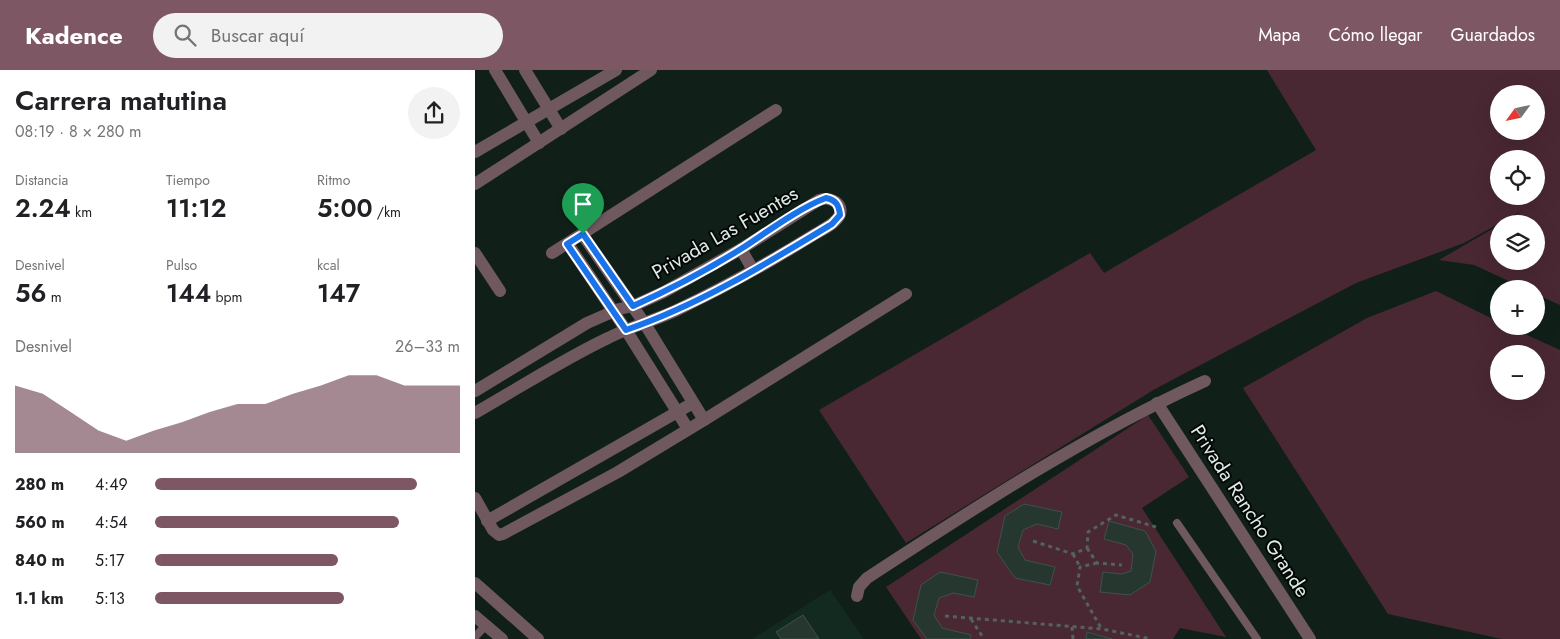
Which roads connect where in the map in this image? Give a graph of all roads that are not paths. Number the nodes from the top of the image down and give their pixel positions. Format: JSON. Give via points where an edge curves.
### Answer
{"nodes":[{"id":1,"x":495,"y":70,"type":"edge"},
{"id":2,"x":525,"y":70,"type":"edge"},
{"id":3,"x":616,"y":70,"type":"edge"},
{"id":4,"x":651,"y":70,"type":"edge"},
{"id":5,"x":549,"y":109,"type":"junction"},
{"id":6,"x":776,"y":110,"type":"dead end"},
{"id":7,"x":526,"y":122,"type":"junction"},
{"id":8,"x":561,"y":129,"type":"junction"},
{"id":9,"x":539,"y":143,"type":"junction"},
{"id":10,"x":475,"y":152,"type":"edge"},
{"id":11,"x":475,"y":184,"type":"edge"},
{"id":12,"x":583,"y":234,"type":"junction"},
{"id":13,"x":567,"y":244,"type":"junction"},
{"id":14,"x":741,"y":249,"type":"junction"},
{"id":15,"x":475,"y":253,"type":"edge"},
{"id":16,"x":552,"y":254,"type":"dead end"},
{"id":17,"x":753,"y":270,"type":"junction"},
{"id":18,"x":500,"y":291,"type":"dead end"},
{"id":19,"x":906,"y":294,"type":"dead end"},
{"id":20,"x":633,"y":306,"type":"junction"},
{"id":21,"x":614,"y":311,"type":"junction"},
{"id":22,"x":645,"y":324,"type":"junction"},
{"id":23,"x":626,"y":330,"type":"junction"},
{"id":24,"x":1205,"y":382,"type":"dead end"},
{"id":25,"x":475,"y":392,"type":"edge"},
{"id":26,"x":693,"y":403,"type":"junction"},
{"id":27,"x":1157,"y":403,"type":"junction"},
{"id":28,"x":475,"y":412,"type":"edge"},
{"id":29,"x":677,"y":412,"type":"junction"},
{"id":30,"x":703,"y":420,"type":"junction"},
{"id":31,"x":688,"y":429,"type":"junction"},
{"id":32,"x":475,"y":498,"type":"edge"},
{"id":33,"x":487,"y":521,"type":"junction"},
{"id":34,"x":1177,"y":522,"type":"dead end"},
{"id":35,"x":475,"y":582,"type":"edge"},
{"id":36,"x":857,"y":596,"type":"dead end"},
{"id":37,"x":475,"y":616,"type":"edge"},
{"id":38,"x":486,"y":625,"type":"junction"},
{"id":39,"x":475,"y":637,"type":"edge"},
{"id":40,"x":502,"y":639,"type":"edge"},
{"id":41,"x":537,"y":639,"type":"edge"},
{"id":42,"x":1257,"y":639,"type":"edge"},
{"id":43,"x":1310,"y":639,"type":"edge"}],
"edges":[{"from":1,"to":7,"type":"street"},
{"from":2,"to":5,"type":"street"},
{"from":3,"to":5,"type":"street"},
{"from":4,"to":8,"type":"street"},
{"from":5,"to":7,"type":"street"},
{"from":5,"to":8,"type":"street"},
{"from":6,"to":12,"type":"street"},
{"from":7,"to":9,"type":"street"},
{"from":7,"to":10,"type":"street"},
{"from":8,"to":9,"type":"street"},
{"from":9,"to":11,"type":"street"},
{"from":12,"to":13,"type":"street"},
{"from":12,"to":20,"type":"street"},
{"from":13,"to":16,"type":"street"},
{"from":13,"to":21,"type":"street"},
{"from":14,"to":17,"type":"street"},
{"from":14,"to":17,"type":"street","name":"Privada Las Fuentes","via":[[819,200],[833,200],[839,206],[840,215],[832,224]]},
{"from":14,"to":20,"type":"street","name":"Privada Las Fuentes"},
{"from":15,"to":18,"type":"street"},
{"from":17,"to":22,"type":"street","name":"Privada Las Fuentes"},
{"from":19,"to":30,"type":"street"},
{"from":20,"to":21,"type":"street","name":"Privada Las Fuentes"},
{"from":20,"to":22,"type":"street"},
{"from":21,"to":23,"type":"street"},
{"from":21,"to":25,"type":"street","name":"Privada Las Fuentes","via":[[587,323]]},
{"from":22,"to":23,"type":"street","name":"Privada Las Fuentes"},
{"from":22,"to":26,"type":"street"},
{"from":23,"to":28,"type":"street","name":"Privada Las Fuentes"},
{"from":23,"to":29,"type":"street"},
{"from":24,"to":27,"type":"street"},
{"from":26,"to":29,"type":"street"},
{"from":26,"to":30,"type":"street"},
{"from":27,"to":36,"type":"street","via":[[1077,447],[898,558],[861,583]]},
{"from":27,"to":43,"type":"street","name":"Privada Rancho Grande"},
{"from":29,"to":31,"type":"street"},
{"from":29,"to":33,"type":"street"},
{"from":30,"to":31,"type":"street"},
{"from":31,"to":33,"type":"street","via":[[618,472],[499,535]]},
{"from":32,"to":33,"type":"street"},
{"from":34,"to":42,"type":"lane"},
{"from":35,"to":41,"type":"street"},
{"from":37,"to":38,"type":"street"},
{"from":38,"to":39,"type":"lane"},
{"from":38,"to":40,"type":"street"}]}
